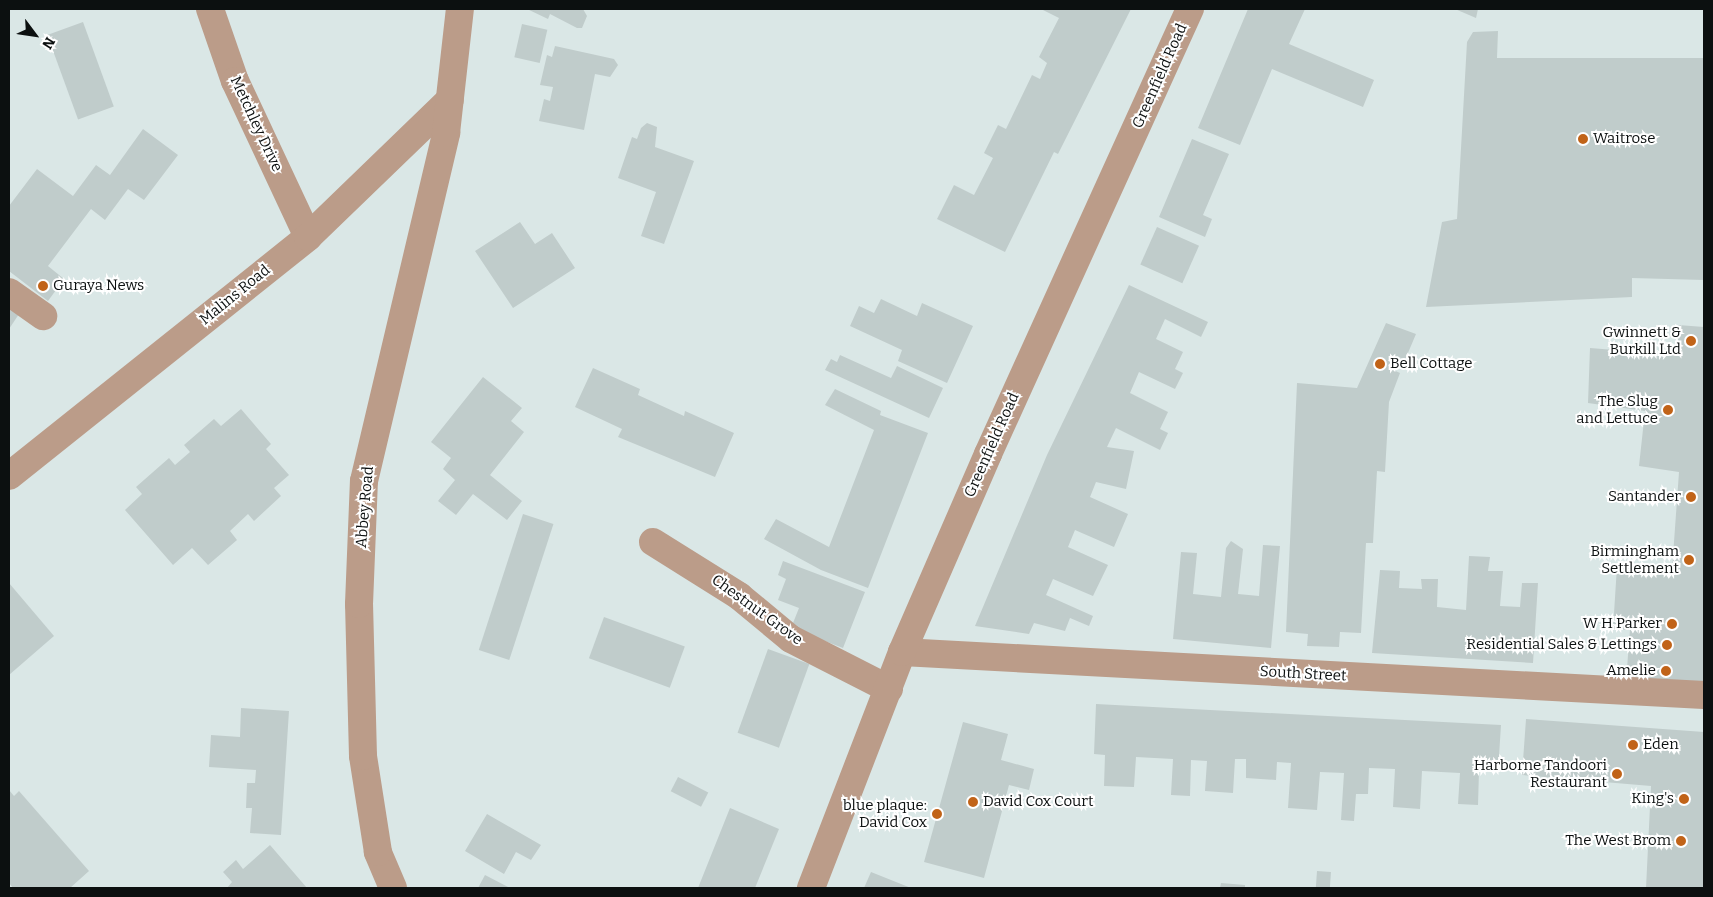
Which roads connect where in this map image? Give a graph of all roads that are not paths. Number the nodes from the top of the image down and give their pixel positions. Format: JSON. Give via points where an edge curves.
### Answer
{"nodes":[{"id":1,"x":210,"y":9,"type":"edge"},
{"id":2,"x":460,"y":9,"type":"edge"},
{"id":3,"x":1190,"y":9,"type":"edge"},
{"id":4,"x":450,"y":100,"type":"junction"},
{"id":5,"x":308,"y":237,"type":"junction"},
{"id":6,"x":9,"y":292,"type":"edge"},
{"id":7,"x":43,"y":316,"type":"dead end"},
{"id":8,"x":9,"y":476,"type":"edge"},
{"id":9,"x":653,"y":542,"type":"dead end"},
{"id":10,"x":902,"y":652,"type":"junction"},
{"id":11,"x":888,"y":689,"type":"junction"},
{"id":12,"x":1704,"y":695,"type":"edge"},
{"id":13,"x":393,"y":888,"type":"edge"},
{"id":14,"x":811,"y":888,"type":"edge"}],
"edges":[{"from":1,"to":5,"type":"street","name":"Metchley Drive","via":[[235,81]]},
{"from":2,"to":4,"type":"street","name":"Abbey Road"},
{"from":3,"to":10,"type":"street","name":"Greenfield Road"},
{"from":4,"to":5,"type":"street","name":"Malins Road"},
{"from":4,"to":13,"type":"street","name":"Abbey Road","via":[[446,133],[364,481],[359,604],[363,756],[378,852]]},
{"from":5,"to":8,"type":"street","name":"Malins Road"},
{"from":6,"to":7,"type":"street"},
{"from":9,"to":11,"type":"street","name":"Chestnut Grove","via":[[739,596],[791,638]]},
{"from":10,"to":11,"type":"street","name":"Greenfield Road"},
{"from":10,"to":12,"type":"street","name":"South Street"},
{"from":11,"to":14,"type":"street","name":"Greenfield Road"}]}
